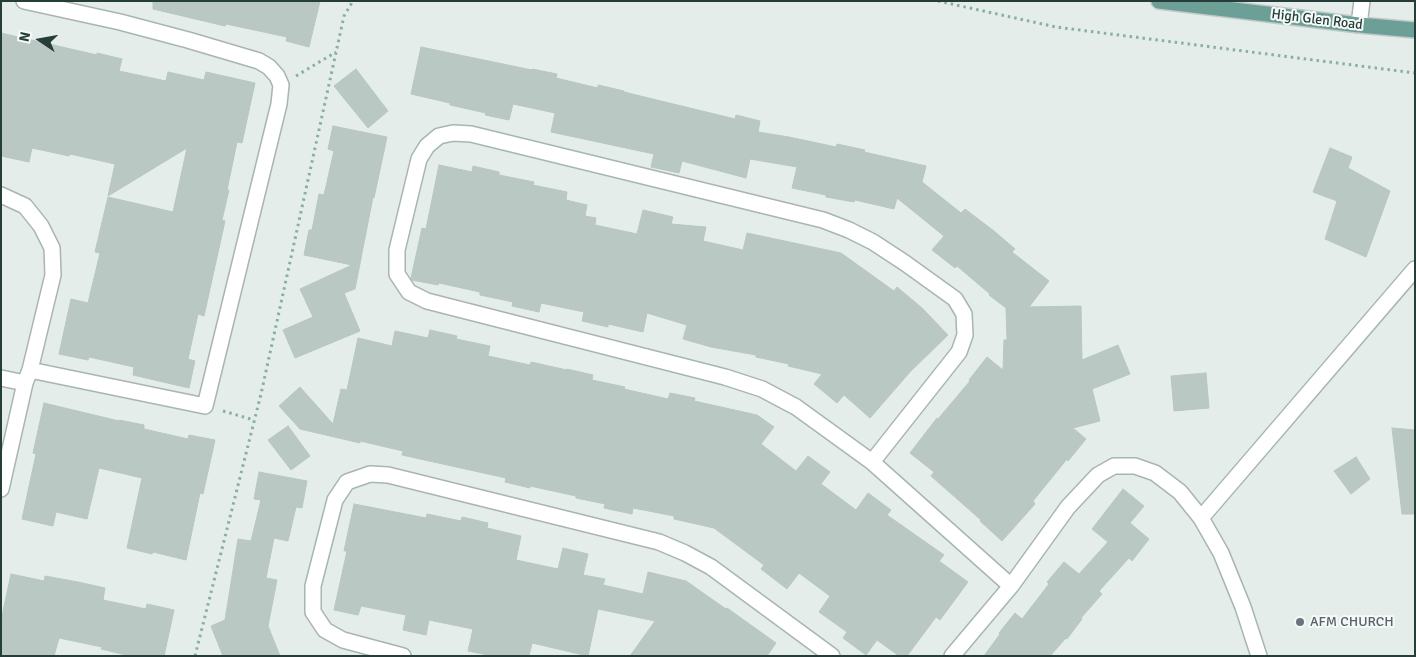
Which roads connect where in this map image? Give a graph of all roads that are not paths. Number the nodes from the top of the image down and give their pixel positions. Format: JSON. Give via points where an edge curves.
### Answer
{"nodes":[{"id":1,"x":24,"y":1,"type":"edge"},
{"id":2,"x":1159,"y":1,"type":"edge"},
{"id":3,"x":1362,"y":1,"type":"edge"},
{"id":4,"x":1359,"y":25,"type":"junction"},
{"id":5,"x":1415,"y":30,"type":"edge"},
{"id":6,"x":1,"y":195,"type":"edge"},
{"id":7,"x":1415,"y":269,"type":"edge"},
{"id":8,"x":27,"y":377,"type":"junction"},
{"id":9,"x":1,"y":378,"type":"edge"},
{"id":10,"x":872,"y":462,"type":"junction"},
{"id":11,"x":1,"y":489,"type":"edge"},
{"id":12,"x":1201,"y":518,"type":"junction"},
{"id":13,"x":1010,"y":586,"type":"junction"},
{"id":14,"x":403,"y":656,"type":"edge"},
{"id":15,"x":832,"y":656,"type":"edge"},
{"id":16,"x":952,"y":656,"type":"edge"},
{"id":17,"x":1259,"y":656,"type":"edge"}],
"edges":[{"from":1,"to":8,"type":"street","via":[[163,33],[259,61],[269,67],[281,85],[280,104],[205,406]]},
{"from":2,"to":4,"type":"main road","name":"High Glen Road"},
{"from":3,"to":4,"type":"street"},
{"from":4,"to":5,"type":"main road","name":"High Glen Road"},
{"from":6,"to":8,"type":"street","via":[[25,206],[41,226],[52,248],[53,275]]},
{"from":7,"to":12,"type":"street"},
{"from":8,"to":9,"type":"street"},
{"from":8,"to":11,"type":"street"},
{"from":10,"to":10,"type":"street","via":[[796,407],[762,389],[427,302],[409,292],[397,274],[397,250],[419,159],[426,146],[439,136],[472,134],[814,218],[873,242],[955,298],[964,314],[965,335],[959,352]]},
{"from":10,"to":13,"type":"street"},
{"from":12,"to":13,"type":"street","via":[[1180,492],[1155,473],[1135,466],[1114,466],[1098,475],[1068,507]]},
{"from":12,"to":17,"type":"street","via":[[1220,553]]},
{"from":13,"to":16,"type":"street"},
{"from":14,"to":15,"type":"street","via":[[343,640],[325,630],[313,612],[313,586],[335,500],[347,482],[370,474],[388,475],[659,542],[711,567]]}]}
